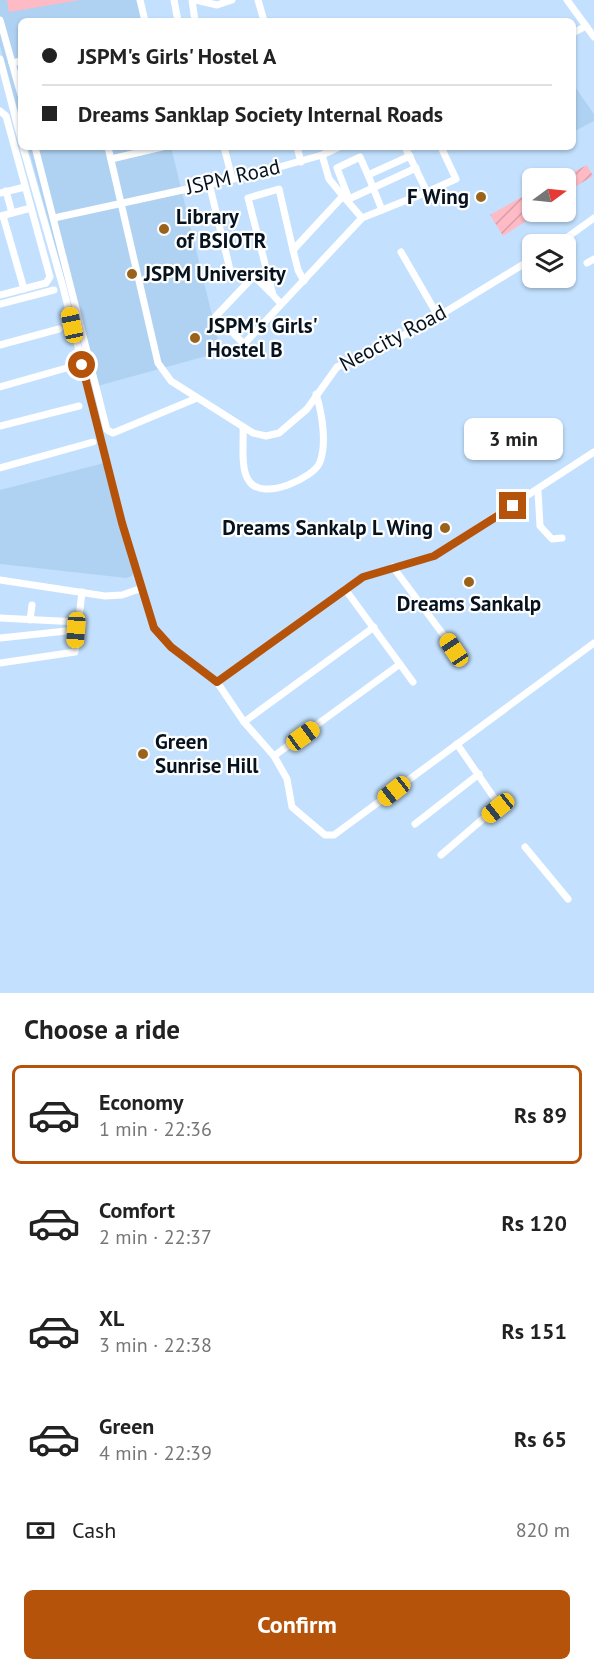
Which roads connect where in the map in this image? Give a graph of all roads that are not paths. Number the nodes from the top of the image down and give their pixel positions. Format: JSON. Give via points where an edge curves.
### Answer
{"nodes":[{"id":1,"x":140,"y":0,"type":"edge"},
{"id":2,"x":174,"y":0,"type":"edge"},
{"id":3,"x":194,"y":0,"type":"edge"},
{"id":4,"x":232,"y":0,"type":"edge"},
{"id":5,"x":258,"y":0,"type":"edge"},
{"id":6,"x":567,"y":0,"type":"edge"},
{"id":7,"x":144,"y":18,"type":"edge"},
{"id":8,"x":177,"y":18,"type":"edge"},
{"id":9,"x":195,"y":18,"type":"edge"},
{"id":10,"x":263,"y":18,"type":"edge"},
{"id":11,"x":0,"y":20,"type":"edge"},
{"id":12,"x":586,"y":26,"type":"junction"},
{"id":13,"x":576,"y":31,"type":"edge"},
{"id":14,"x":594,"y":38,"type":"edge"},
{"id":15,"x":0,"y":59,"type":"edge"},
{"id":16,"x":18,"y":62,"type":"edge"},
{"id":17,"x":12,"y":63,"type":"junction"},
{"id":18,"x":18,"y":84,"type":"edge"},
{"id":19,"x":10,"y":98,"type":"junction"},
{"id":20,"x":1,"y":100,"type":"edge"},
{"id":21,"x":0,"y":111,"type":"edge"},
{"id":22,"x":18,"y":128,"type":"edge"},
{"id":23,"x":24,"y":150,"type":"edge"},
{"id":24,"x":36,"y":150,"type":"edge"},
{"id":25,"x":109,"y":150,"type":"edge"},
{"id":26,"x":149,"y":150,"type":"edge"},
{"id":27,"x":225,"y":150,"type":"edge"},
{"id":28,"x":298,"y":150,"type":"edge"},
{"id":29,"x":333,"y":150,"type":"edge"},
{"id":30,"x":407,"y":150,"type":"edge"},
{"id":31,"x":442,"y":150,"type":"edge"},
{"id":32,"x":322,"y":155,"type":"junction"},
{"id":33,"x":410,"y":156,"type":"junction"},
{"id":34,"x":111,"y":159,"type":"junction"},
{"id":35,"x":301,"y":162,"type":"junction"},
{"id":36,"x":416,"y":168,"type":"junction"},
{"id":37,"x":368,"y":175,"type":"junction"},
{"id":38,"x":232,"y":178,"type":"junction"},
{"id":39,"x":209,"y":183,"type":"junction"},
{"id":40,"x":25,"y":187,"type":"junction"},
{"id":41,"x":373,"y":188,"type":"junction"},
{"id":42,"x":3,"y":192,"type":"edge"},
{"id":43,"x":427,"y":192,"type":"junction"},
{"id":44,"x":36,"y":195,"type":"junction"},
{"id":45,"x":27,"y":197,"type":"junction"},
{"id":46,"x":346,"y":198,"type":"junction"},
{"id":47,"x":122,"y":202,"type":"junction"},
{"id":48,"x":31,"y":208,"type":"junction"},
{"id":49,"x":382,"y":210,"type":"junction"},
{"id":50,"x":12,"y":213,"type":"junction"},
{"id":51,"x":2,"y":216,"type":"edge"},
{"id":52,"x":54,"y":218,"type":"junction"},
{"id":53,"x":362,"y":218,"type":"junction"},
{"id":54,"x":594,"y":218,"type":"edge"},
{"id":55,"x":572,"y":234,"type":"edge"},
{"id":56,"x":292,"y":250,"type":"junction"},
{"id":57,"x":401,"y":252,"type":"dead end"},
{"id":58,"x":522,"y":265,"type":"edge"},
{"id":59,"x":232,"y":278,"type":"dead end"},
{"id":60,"x":304,"y":281,"type":"junction"},
{"id":61,"x":24,"y":289,"type":"junction"},
{"id":62,"x":54,"y":290,"type":"dead end"},
{"id":63,"x":0,"y":295,"type":"edge"},
{"id":64,"x":273,"y":295,"type":"junction"},
{"id":65,"x":0,"y":304,"type":"edge"},
{"id":66,"x":281,"y":304,"type":"junction"},
{"id":67,"x":438,"y":316,"type":"junction"},
{"id":68,"x":59,"y":329,"type":"dead end"},
{"id":69,"x":0,"y":345,"type":"edge"},
{"id":70,"x":70,"y":367,"type":"dead end"},
{"id":71,"x":0,"y":387,"type":"edge"},
{"id":72,"x":316,"y":394,"type":"junction"},
{"id":73,"x":197,"y":398,"type":"junction"},
{"id":74,"x":79,"y":406,"type":"dead end"},
{"id":75,"x":0,"y":426,"type":"edge"},
{"id":76,"x":243,"y":427,"type":"junction"},
{"id":77,"x":93,"y":442,"type":"dead end"},
{"id":78,"x":594,"y":452,"type":"edge"},
{"id":79,"x":0,"y":468,"type":"edge"},
{"id":80,"x":538,"y":491,"type":"junction"},
{"id":81,"x":562,"y":538,"type":"dead end"},
{"id":82,"x":393,"y":567,"type":"junction"},
{"id":83,"x":0,"y":580,"type":"edge"},
{"id":84,"x":142,"y":588,"type":"junction"},
{"id":85,"x":345,"y":589,"type":"junction"},
{"id":86,"x":82,"y":592,"type":"junction"},
{"id":87,"x":32,"y":605,"type":"dead end"},
{"id":88,"x":0,"y":618,"type":"edge"},
{"id":89,"x":30,"y":620,"type":"junction"},
{"id":90,"x":77,"y":626,"type":"junction"},
{"id":91,"x":374,"y":627,"type":"junction"},
{"id":92,"x":0,"y":638,"type":"edge"},
{"id":93,"x":594,"y":643,"type":"edge"},
{"id":94,"x":454,"y":650,"type":"dead end"},
{"id":95,"x":0,"y":663,"type":"edge"},
{"id":96,"x":400,"y":664,"type":"junction"},
{"id":97,"x":217,"y":682,"type":"junction"},
{"id":98,"x":413,"y":682,"type":"dead end"},
{"id":99,"x":244,"y":722,"type":"junction"},
{"id":100,"x":457,"y":744,"type":"junction"},
{"id":101,"x":274,"y":756,"type":"junction"},
{"id":102,"x":479,"y":774,"type":"junction"},
{"id":103,"x":415,"y":824,"type":"dead end"},
{"id":104,"x":525,"y":847,"type":"dead end"},
{"id":105,"x":441,"y":855,"type":"dead end"},
{"id":106,"x":568,"y":899,"type":"dead end"}],
"edges":[{"from":1,"to":7,"type":"street"},
{"from":2,"to":8,"type":"street"},
{"from":3,"to":4,"type":"street","via":[[217,5]]},
{"from":3,"to":9,"type":"street"},
{"from":5,"to":10,"type":"street"},
{"from":6,"to":12,"type":"street"},
{"from":11,"to":17,"type":"street"},
{"from":12,"to":13,"type":"street"},
{"from":12,"to":14,"type":"street"},
{"from":15,"to":19,"type":"street"},
{"from":16,"to":17,"type":"street"},
{"from":17,"to":18,"type":"street"},
{"from":19,"to":20,"type":"street"},
{"from":19,"to":22,"type":"street"},
{"from":21,"to":40,"type":"street","via":[[6,116]]},
{"from":23,"to":44,"type":"street"},
{"from":24,"to":52,"type":"street"},
{"from":25,"to":34,"type":"street","name":"Neocity Road"},
{"from":26,"to":34,"type":"street"},
{"from":27,"to":38,"type":"street"},
{"from":28,"to":35,"type":"street"},
{"from":29,"to":32,"type":"street","name":"JSPM Road"},
{"from":30,"to":33,"type":"street"},
{"from":31,"to":43,"type":"street","via":[[456,179]]},
{"from":32,"to":35,"type":"street","name":"JSPM Road"},
{"from":32,"to":46,"type":"street","via":[[329,178]]},
{"from":33,"to":36,"type":"street"},
{"from":33,"to":37,"type":"street"},
{"from":34,"to":47,"type":"street","name":"Neocity Road"},
{"from":35,"to":38,"type":"street","name":"JSPM Road"},
{"from":36,"to":41,"type":"street"},
{"from":36,"to":43,"type":"street"},
{"from":37,"to":41,"type":"street"},
{"from":37,"to":46,"type":"street","via":[[360,157],[337,168]]},
{"from":38,"to":39,"type":"street","name":"JSPM Road"},
{"from":39,"to":47,"type":"street","name":"JSPM Road"},
{"from":39,"to":59,"type":"street"},
{"from":40,"to":42,"type":"street"},
{"from":40,"to":45,"type":"street"},
{"from":41,"to":46,"type":"street"},
{"from":41,"to":49,"type":"street"},
{"from":42,"to":50,"type":"street"},
{"from":43,"to":49,"type":"street"},
{"from":44,"to":45,"type":"street"},
{"from":44,"to":84,"type":"street"},
{"from":45,"to":48,"type":"street"},
{"from":46,"to":53,"type":"street"},
{"from":46,"to":56,"type":"street"},
{"from":47,"to":52,"type":"street","name":"JSPM Road"},
{"from":47,"to":73,"type":"street","name":"Neocity Road","via":[[158,363],[166,377]]},
{"from":48,"to":50,"type":"street"},
{"from":48,"to":61,"type":"street","via":[[50,280]]},
{"from":49,"to":53,"type":"street"},
{"from":50,"to":51,"type":"street"},
{"from":51,"to":61,"type":"street"},
{"from":52,"to":73,"type":"street","via":[[107,429],[113,433]]},
{"from":53,"to":60,"type":"street"},
{"from":54,"to":55,"type":"street"},
{"from":56,"to":60,"type":"street"},
{"from":56,"to":64,"type":"street","via":[[279,189],[248,198]]},
{"from":57,"to":67,"type":"street"},
{"from":58,"to":67,"type":"street","name":"Neocity Road"},
{"from":60,"to":66,"type":"street"},
{"from":61,"to":63,"type":"street"},
{"from":62,"to":65,"type":"street"},
{"from":64,"to":66,"type":"street"},
{"from":64,"to":66,"type":"street","via":[[254,276],[216,316],[244,344]]},
{"from":67,"to":72,"type":"street","name":"Neocity Road","via":[[337,367]]},
{"from":68,"to":69,"type":"street"},
{"from":70,"to":71,"type":"street"},
{"from":72,"to":76,"type":"street","name":"Neocity Road","via":[[307,409],[279,433],[260,435]]},
{"from":72,"to":76,"type":"street","via":[[322,417],[320,462],[282,488],[263,491],[250,483]]},
{"from":73,"to":76,"type":"street","name":"Neocity Road"},
{"from":74,"to":75,"type":"street"},
{"from":77,"to":79,"type":"street"},
{"from":78,"to":80,"type":"street"},
{"from":80,"to":81,"type":"street","via":[[540,526],[552,539]]},
{"from":80,"to":82,"type":"street","via":[[434,556]]},
{"from":82,"to":85,"type":"street","via":[[363,577]]},
{"from":82,"to":94,"type":"street"},
{"from":83,"to":86,"type":"street"},
{"from":84,"to":86,"type":"street","via":[[116,596]]},
{"from":84,"to":97,"type":"street","via":[[158,634]]},
{"from":85,"to":91,"type":"street"},
{"from":85,"to":97,"type":"street"},
{"from":86,"to":90,"type":"street"},
{"from":87,"to":89,"type":"street"},
{"from":88,"to":89,"type":"street"},
{"from":89,"to":90,"type":"street"},
{"from":90,"to":92,"type":"street"},
{"from":90,"to":95,"type":"street","via":[[75,652]]},
{"from":91,"to":96,"type":"street"},
{"from":91,"to":99,"type":"street"},
{"from":93,"to":100,"type":"street"},
{"from":96,"to":98,"type":"street"},
{"from":96,"to":101,"type":"street"},
{"from":97,"to":99,"type":"street"},
{"from":99,"to":101,"type":"street"},
{"from":100,"to":101,"type":"street","via":[[330,837],[292,807],[287,779]]},
{"from":100,"to":102,"type":"street"},
{"from":102,"to":103,"type":"street"},
{"from":102,"to":105,"type":"street","via":[[499,805]]},
{"from":104,"to":106,"type":"street"}]}
